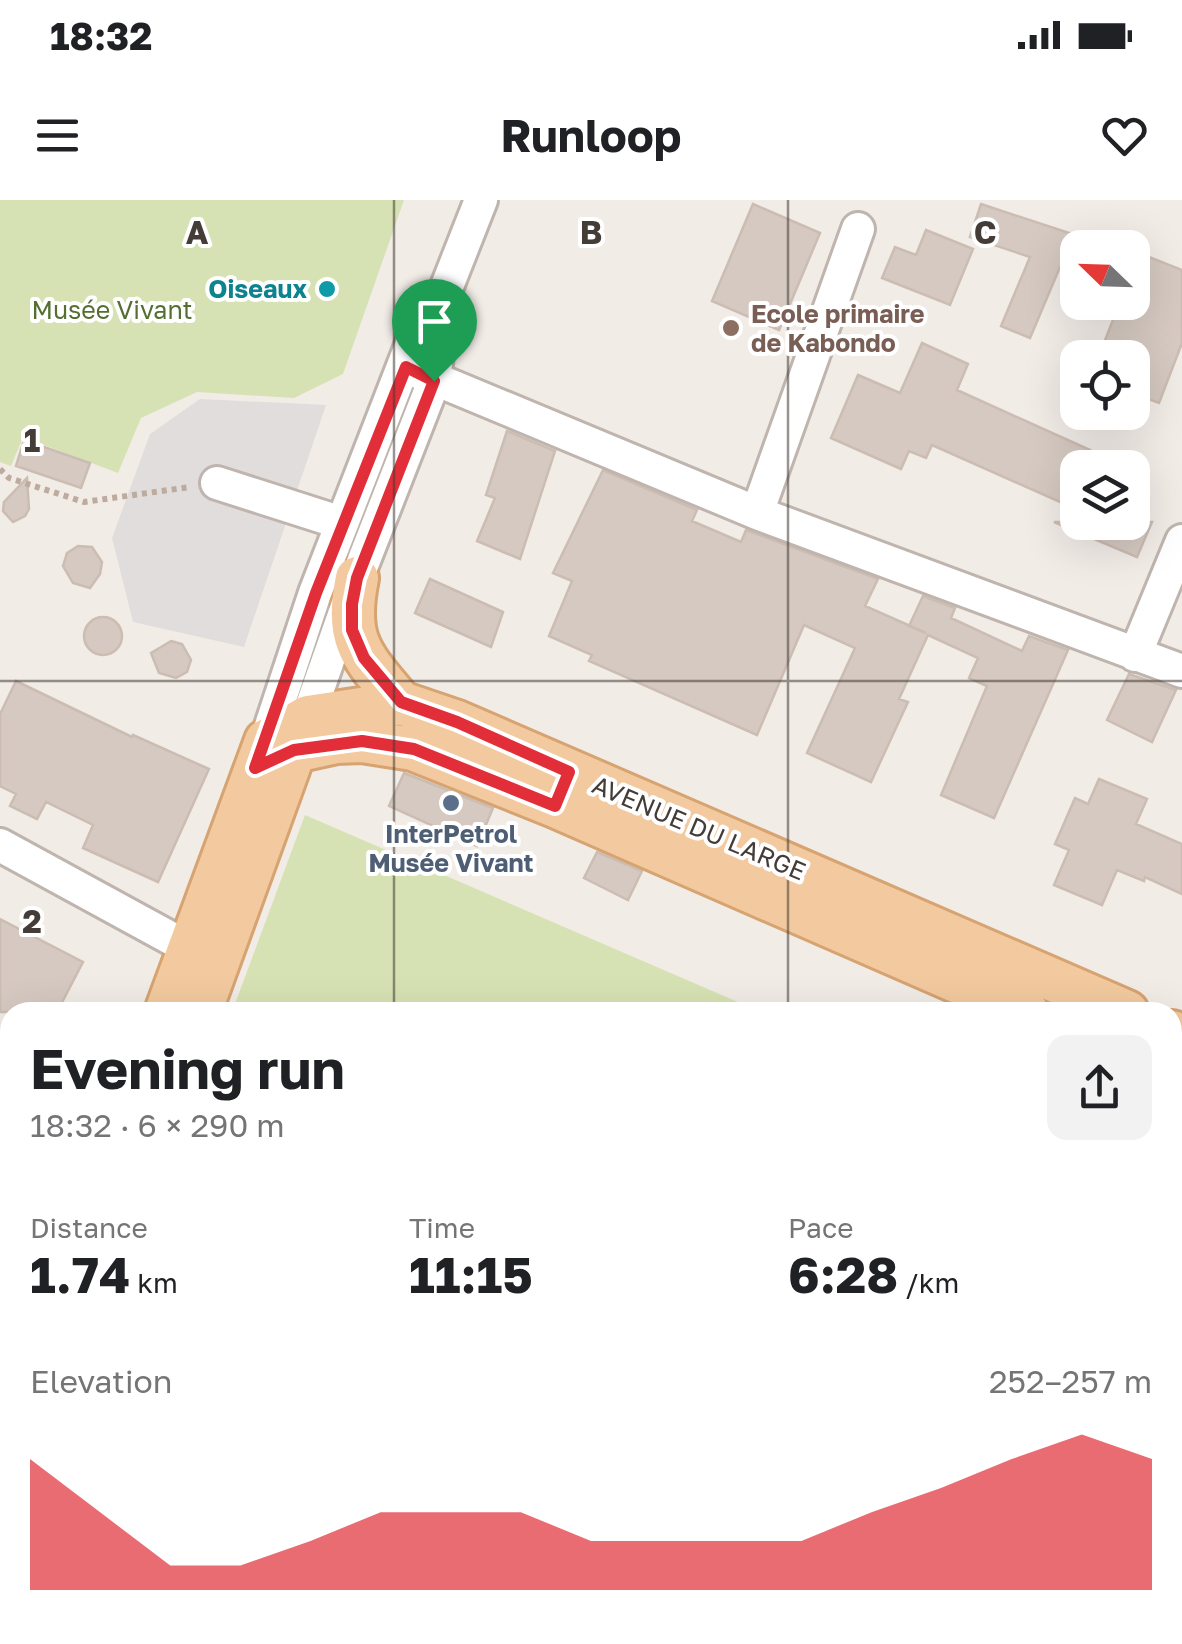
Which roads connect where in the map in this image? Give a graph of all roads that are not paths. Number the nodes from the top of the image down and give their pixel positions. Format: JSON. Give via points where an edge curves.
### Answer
{"nodes":[{"id":1,"x":481,"y":200,"type":"edge"},
{"id":2,"x":858,"y":229,"type":"dead end"},
{"id":3,"x":420,"y":374,"type":"junction"},
{"id":4,"x":216,"y":484,"type":"road end"},
{"id":5,"x":757,"y":513,"type":"junction"},
{"id":6,"x":342,"y":523,"type":"junction"},
{"id":7,"x":1182,"y":540,"type":"edge"},
{"id":8,"x":357,"y":578,"type":"junction"},
{"id":9,"x":1135,"y":655,"type":"junction"},
{"id":10,"x":1182,"y":671,"type":"edge"},
{"id":11,"x":401,"y":702,"type":"junction"},
{"id":12,"x":281,"y":744,"type":"junction"},
{"id":13,"x":562,"y":789,"type":"junction"},
{"id":14,"x":0,"y":845,"type":"edge"},
{"id":15,"x":204,"y":956,"type":"junction"},
{"id":16,"x":173,"y":1002,"type":"edge"},
{"id":17,"x":201,"y":1002,"type":"edge"},
{"id":18,"x":1006,"y":1002,"type":"edge"},
{"id":19,"x":1102,"y":1002,"type":"edge"}],
"edges":[{"from":1,"to":3,"type":"street"},
{"from":2,"to":5,"type":"street"},
{"from":3,"to":5,"type":"street"},
{"from":3,"to":6,"type":"street"},
{"from":3,"to":8,"type":"street"},
{"from":4,"to":6,"type":"street"},
{"from":5,"to":9,"type":"street"},
{"from":6,"to":12,"type":"street"},
{"from":7,"to":9,"type":"street"},
{"from":8,"to":11,"type":"main road","via":[[352,630],[364,658]]},
{"from":8,"to":12,"type":"street"},
{"from":9,"to":10,"type":"street"},
{"from":11,"to":12,"type":"main road","name":"AVENUE DU LARGE"},
{"from":11,"to":13,"type":"main road","name":"AVENUE DU LARGE","via":[[457,722]]},
{"from":12,"to":13,"type":"main road","name":"AVENUE DU LARGE","via":[[362,741],[414,749]]},
{"from":12,"to":15,"type":"main road"},
{"from":13,"to":18,"type":"main road","name":"AVENUE DU LARGE"},
{"from":13,"to":19,"type":"main road","name":"AVENUE DU LARGE"},
{"from":14,"to":15,"type":"street"},
{"from":15,"to":16,"type":"main road"},
{"from":15,"to":17,"type":"main road"}]}
